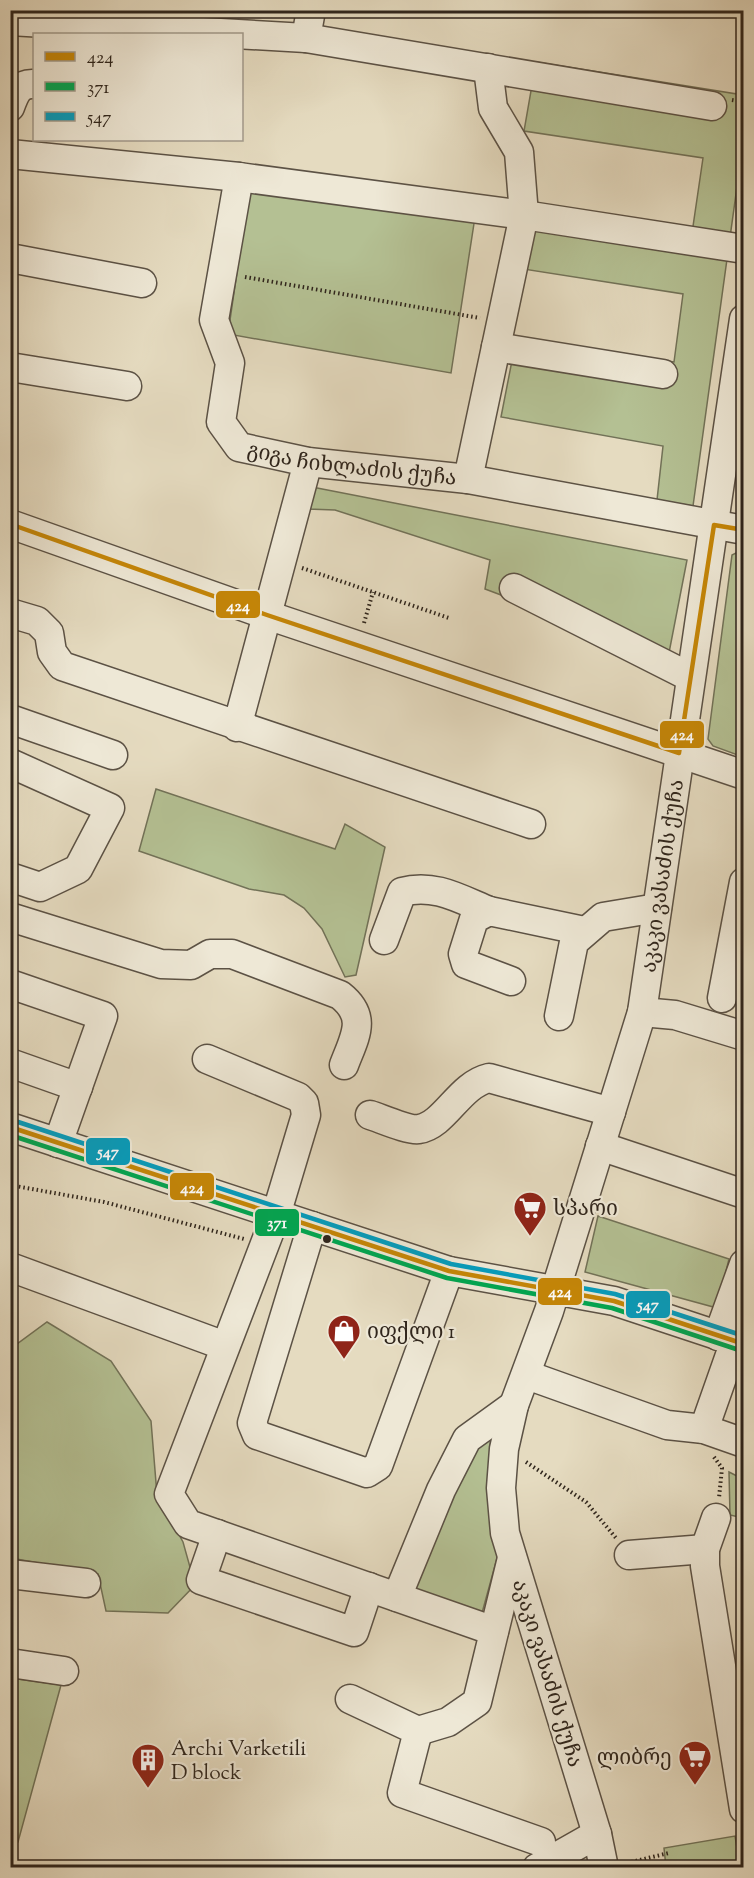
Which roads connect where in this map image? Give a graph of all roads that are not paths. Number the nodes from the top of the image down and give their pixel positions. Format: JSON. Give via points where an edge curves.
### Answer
{"nodes":[{"id":1,"x":10,"y":21,"type":"edge"},
{"id":2,"x":308,"y":24,"type":"edge"},
{"id":3,"x":488,"y":68,"type":"junction"},
{"id":4,"x":33,"y":84,"type":"edge"},
{"id":5,"x":712,"y":106,"type":"dead end"},
{"id":6,"x":10,"y":107,"type":"edge"},
{"id":7,"x":10,"y":154,"type":"edge"},
{"id":8,"x":239,"y":177,"type":"junction"},
{"id":9,"x":524,"y":215,"type":"junction"},
{"id":10,"x":744,"y":249,"type":"edge"},
{"id":11,"x":10,"y":258,"type":"edge"},
{"id":12,"x":142,"y":283,"type":"dead end"},
{"id":13,"x":744,"y":319,"type":"edge"},
{"id":14,"x":499,"y":334,"type":"junction"},
{"id":15,"x":10,"y":367,"type":"edge"},
{"id":16,"x":663,"y":374,"type":"dead end"},
{"id":17,"x":127,"y":386,"type":"dead end"},
{"id":18,"x":308,"y":462,"type":"junction"},
{"id":19,"x":468,"y":479,"type":"junction"},
{"id":20,"x":10,"y":524,"type":"edge"},
{"id":21,"x":714,"y":525,"type":"junction"},
{"id":22,"x":744,"y":530,"type":"edge"},
{"id":23,"x":514,"y":588,"type":"dead end"},
{"id":24,"x":10,"y":613,"type":"edge"},
{"id":25,"x":267,"y":615,"type":"junction"},
{"id":26,"x":690,"y":677,"type":"junction"},
{"id":27,"x":10,"y":719,"type":"edge"},
{"id":28,"x":237,"y":727,"type":"junction"},
{"id":29,"x":679,"y":753,"type":"junction"},
{"id":30,"x":113,"y":755,"type":"dead end"},
{"id":31,"x":10,"y":764,"type":"edge"},
{"id":32,"x":744,"y":775,"type":"edge"},
{"id":33,"x":531,"y":824,"type":"dead end"},
{"id":34,"x":10,"y":877,"type":"edge"},
{"id":35,"x":744,"y":882,"type":"edge"},
{"id":36,"x":657,"y":908,"type":"junction"},
{"id":37,"x":489,"y":911,"type":"junction"},
{"id":38,"x":10,"y":917,"type":"edge"},
{"id":39,"x":584,"y":931,"type":"junction"},
{"id":40,"x":384,"y":940,"type":"dead end"},
{"id":41,"x":511,"y":981,"type":"dead end"},
{"id":42,"x":10,"y":984,"type":"edge"},
{"id":43,"x":722,"y":998,"type":"dead end"},
{"id":44,"x":642,"y":1012,"type":"junction"},
{"id":45,"x":559,"y":1016,"type":"dead end"},
{"id":46,"x":744,"y":1036,"type":"edge"},
{"id":47,"x":207,"y":1059,"type":"dead end"},
{"id":48,"x":10,"y":1063,"type":"edge"},
{"id":49,"x":344,"y":1065,"type":"dead end"},
{"id":50,"x":78,"y":1087,"type":"junction"},
{"id":51,"x":611,"y":1112,"type":"junction"},
{"id":52,"x":370,"y":1115,"type":"dead end"},
{"id":53,"x":10,"y":1127,"type":"edge"},
{"id":54,"x":58,"y":1143,"type":"junction"},
{"id":55,"x":600,"y":1146,"type":"junction"},
{"id":56,"x":744,"y":1194,"type":"edge"},
{"id":57,"x":276,"y":1215,"type":"junction"},
{"id":58,"x":312,"y":1226,"type":"junction"},
{"id":59,"x":744,"y":1264,"type":"edge"},
{"id":60,"x":10,"y":1267,"type":"edge"},
{"id":61,"x":448,"y":1271,"type":"junction"},
{"id":62,"x":555,"y":1290,"type":"junction"},
{"id":63,"x":732,"y":1340,"type":"edge"},
{"id":64,"x":225,"y":1346,"type":"junction"},
{"id":65,"x":527,"y":1375,"type":"junction"},
{"id":66,"x":514,"y":1406,"type":"junction"},
{"id":67,"x":710,"y":1431,"type":"junction"},
{"id":68,"x":744,"y":1443,"type":"edge"},
{"id":69,"x":717,"y":1510,"type":"road end"},
{"id":70,"x":217,"y":1534,"type":"junction"},
{"id":71,"x":705,"y":1549,"type":"junction"},
{"id":72,"x":629,"y":1555,"type":"road end"},
{"id":73,"x":512,"y":1558,"type":"junction"},
{"id":74,"x":10,"y":1574,"type":"edge"},
{"id":75,"x":86,"y":1583,"type":"dead end"},
{"id":76,"x":369,"y":1587,"type":"junction"},
{"id":77,"x":397,"y":1597,"type":"junction"},
{"id":78,"x":494,"y":1631,"type":"junction"},
{"id":79,"x":10,"y":1663,"type":"edge"},
{"id":80,"x":732,"y":1666,"type":"edge"},
{"id":81,"x":64,"y":1671,"type":"dead end"},
{"id":82,"x":350,"y":1700,"type":"dead end"},
{"id":83,"x":418,"y":1731,"type":"junction"},
{"id":84,"x":744,"y":1809,"type":"edge"},
{"id":85,"x":597,"y":1834,"type":"junction"},
{"id":86,"x":539,"y":1855,"type":"edge"},
{"id":87,"x":614,"y":1866,"type":"edge"}],
"edges":[{"from":1,"to":2,"type":"street"},
{"from":2,"to":3,"type":"street"},
{"from":3,"to":5,"type":"street"},
{"from":3,"to":9,"type":"street","via":[[493,108],[519,152]]},
{"from":4,"to":6,"type":"street","via":[[18,88]]},
{"from":7,"to":8,"type":"street"},
{"from":8,"to":9,"type":"street"},
{"from":8,"to":18,"type":"street","name":"გიგა ჩიხლაძის ქუჩა","via":[[214,320],[230,363],[221,422],[239,447]]},
{"from":9,"to":10,"type":"street"},
{"from":9,"to":14,"type":"street"},
{"from":11,"to":12,"type":"street"},
{"from":13,"to":21,"type":"street","name":"აკაკი ვასაძის ქუჩა"},
{"from":14,"to":16,"type":"street"},
{"from":14,"to":19,"type":"street"},
{"from":15,"to":17,"type":"street"},
{"from":18,"to":19,"type":"street","name":"გიგა ჩიხლაძის ქუჩა"},
{"from":18,"to":25,"type":"street"},
{"from":19,"to":21,"type":"street","name":"გიგა ჩიხლაძის ქუჩა"},
{"from":20,"to":25,"type":"street"},
{"from":21,"to":22,"type":"street","name":"გიგა ჩიხლაძის ქუჩა"},
{"from":21,"to":26,"type":"street","name":"აკაკი ვასაძის ქუჩა"},
{"from":23,"to":26,"type":"street"},
{"from":24,"to":28,"type":"street","via":[[37,621],[49,633],[52,652],[62,666]]},
{"from":25,"to":28,"type":"street"},
{"from":25,"to":29,"type":"street"},
{"from":26,"to":29,"type":"street","name":"აკაკი ვასაძის ქუჩა"},
{"from":27,"to":30,"type":"street"},
{"from":28,"to":33,"type":"street"},
{"from":29,"to":32,"type":"street"},
{"from":29,"to":36,"type":"street","name":"აკაკი ვასაძის ქუჩა"},
{"from":31,"to":34,"type":"street","via":[[110,808],[78,869],[40,887]]},
{"from":35,"to":43,"type":"street"},
{"from":36,"to":39,"type":"street","via":[[603,917]]},
{"from":36,"to":44,"type":"street","name":"აკაკი ვასაძის ქუჩა"},
{"from":37,"to":39,"type":"street"},
{"from":37,"to":40,"type":"street","via":[[437,890],[418,888],[402,892]]},
{"from":37,"to":41,"type":"street","via":[[474,919],[463,954],[466,964]]},
{"from":38,"to":49,"type":"street","via":[[161,964],[191,965],[210,954],[232,954],[340,995],[352,1005],[359,1026]]},
{"from":39,"to":45,"type":"street","via":[[574,942]]},
{"from":42,"to":50,"type":"street","via":[[103,1016]]},
{"from":44,"to":46,"type":"street","via":[[675,1015]]},
{"from":44,"to":51,"type":"street","name":"აკაკი ვასაძის ქუჩა"},
{"from":47,"to":57,"type":"street","via":[[304,1103],[306,1115]]},
{"from":48,"to":50,"type":"street"},
{"from":50,"to":54,"type":"street"},
{"from":51,"to":52,"type":"street","via":[[489,1078],[476,1081],[435,1121],[417,1130]]},
{"from":51,"to":55,"type":"street","name":"აკაკი ვასაძის ქუჩა"},
{"from":53,"to":54,"type":"street"},
{"from":54,"to":57,"type":"street"},
{"from":55,"to":56,"type":"street"},
{"from":55,"to":62,"type":"street","name":"აკაკი ვასაძის ქუჩა"},
{"from":57,"to":58,"type":"street"},
{"from":57,"to":64,"type":"street"},
{"from":58,"to":61,"type":"street"},
{"from":58,"to":61,"type":"street","via":[[252,1423],[257,1435],[367,1473],[378,1466]]},
{"from":59,"to":63,"type":"street"},
{"from":60,"to":64,"type":"street"},
{"from":61,"to":62,"type":"street"},
{"from":62,"to":63,"type":"street","via":[[614,1301]]},
{"from":62,"to":65,"type":"street","name":"აკაკი ვასაძის ქუჩა"},
{"from":63,"to":67,"type":"street"},
{"from":64,"to":70,"type":"street","via":[[169,1494],[188,1524]]},
{"from":65,"to":66,"type":"street","name":"აკაკი ვასაძის ქუჩა"},
{"from":65,"to":67,"type":"street","via":[[667,1425]]},
{"from":66,"to":73,"type":"street","name":"აკაკი ვასაძის ქუჩა","via":[[504,1449],[501,1488],[505,1533]]},
{"from":66,"to":77,"type":"street","via":[[467,1439],[441,1490]]},
{"from":67,"to":68,"type":"street"},
{"from":69,"to":71,"type":"street"},
{"from":70,"to":76,"type":"street"},
{"from":70,"to":76,"type":"street","via":[[201,1580],[354,1632]]},
{"from":71,"to":72,"type":"street"},
{"from":71,"to":80,"type":"street","via":[[705,1566]]},
{"from":73,"to":78,"type":"street"},
{"from":73,"to":85,"type":"street","name":"აკაკი ვასაძის ქუჩა"},
{"from":74,"to":75,"type":"street"},
{"from":76,"to":77,"type":"street"},
{"from":77,"to":78,"type":"street"},
{"from":78,"to":83,"type":"street","via":[[477,1702],[448,1722]]},
{"from":79,"to":81,"type":"street"},
{"from":80,"to":84,"type":"street"},
{"from":82,"to":83,"type":"street"},
{"from":83,"to":86,"type":"street","via":[[402,1793]]},
{"from":85,"to":86,"type":"street"},
{"from":85,"to":87,"type":"street","name":"აკაკი ვასაძის ქუჩა"}]}
